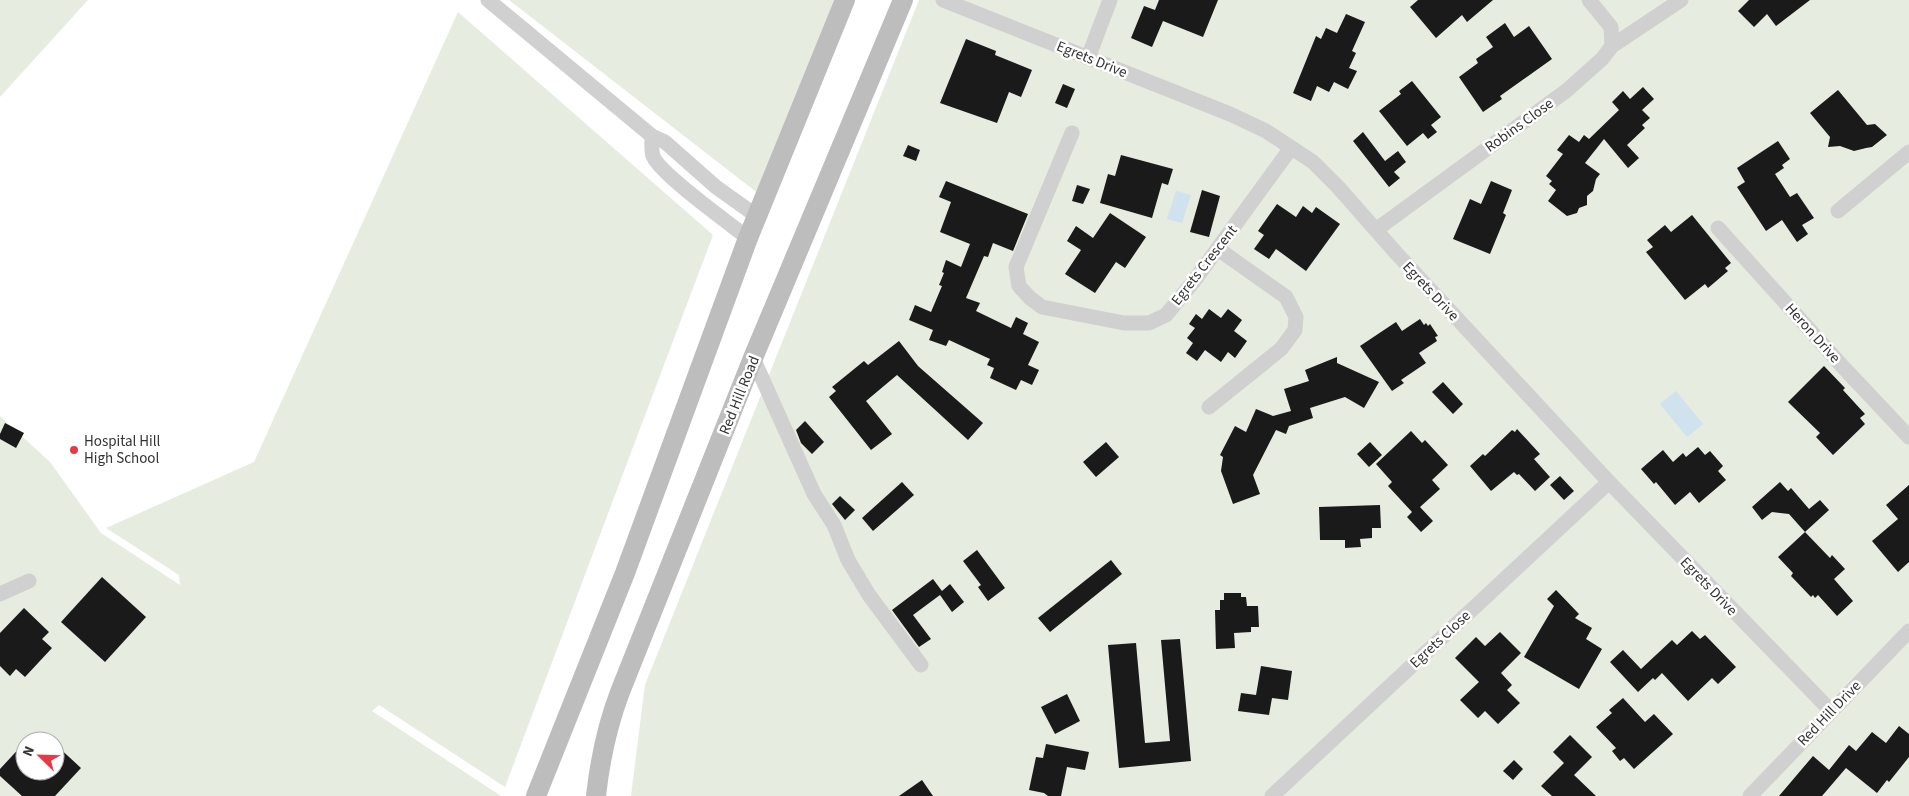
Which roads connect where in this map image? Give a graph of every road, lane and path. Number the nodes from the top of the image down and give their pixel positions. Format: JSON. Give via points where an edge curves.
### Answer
{"nodes":[{"id":1,"x":488,"y":0,"type":"edge"},
{"id":2,"x":845,"y":0,"type":"edge"},
{"id":3,"x":903,"y":0,"type":"edge"},
{"id":4,"x":943,"y":0,"type":"edge"},
{"id":5,"x":1110,"y":0,"type":"edge"},
{"id":6,"x":1589,"y":0,"type":"edge"},
{"id":7,"x":1681,"y":0,"type":"edge"},
{"id":8,"x":1612,"y":46,"type":"junction"},
{"id":9,"x":1088,"y":58,"type":"junction"},
{"id":10,"x":1072,"y":133,"type":"dead end"},
{"id":11,"x":652,"y":136,"type":"junction"},
{"id":12,"x":1291,"y":148,"type":"junction"},
{"id":13,"x":1909,"y":152,"type":"edge"},
{"id":14,"x":1838,"y":211,"type":"dead end"},
{"id":15,"x":758,"y":217,"type":"junction"},
{"id":16,"x":1718,"y":228,"type":"dead end"},
{"id":17,"x":1377,"y":229,"type":"junction"},
{"id":18,"x":748,"y":238,"type":"junction"},
{"id":19,"x":1218,"y":249,"type":"junction"},
{"id":20,"x":753,"y":358,"type":"junction"},
{"id":21,"x":1209,"y":407,"type":"dead end"},
{"id":22,"x":1909,"y":437,"type":"edge"},
{"id":23,"x":1609,"y":482,"type":"junction"},
{"id":24,"x":29,"y":581,"type":"dead end"},
{"id":25,"x":0,"y":594,"type":"edge"},
{"id":26,"x":1909,"y":631,"type":"edge"},
{"id":27,"x":921,"y":665,"type":"dead end"},
{"id":28,"x":1831,"y":711,"type":"junction"},
{"id":29,"x":600,"y":763,"type":"junction"},
{"id":30,"x":536,"y":796,"type":"edge"},
{"id":31,"x":596,"y":796,"type":"edge"},
{"id":32,"x":605,"y":796,"type":"edge"},
{"id":33,"x":1272,"y":796,"type":"edge"},
{"id":34,"x":1750,"y":796,"type":"edge"}],
"edges":[{"from":1,"to":11,"type":"street"},
{"from":2,"to":15,"type":"main road"},
{"from":3,"to":20,"type":"main road","name":"Red Hill Road"},
{"from":4,"to":9,"type":"street","name":"Egrets Drive"},
{"from":5,"to":9,"type":"street"},
{"from":6,"to":8,"type":"street","via":[[1611,27]]},
{"from":7,"to":8,"type":"street","name":"Robins Close"},
{"from":8,"to":17,"type":"street","name":"Robins Close","via":[[1566,91]]},
{"from":9,"to":12,"type":"street","name":"Egrets Drive","via":[[1230,114]]},
{"from":10,"to":19,"type":"street","name":"Egrets Crescent","via":[[1016,267],[1018,286],[1030,298],[1042,307],[1124,323],[1148,323],[1166,314]]},
{"from":11,"to":15,"type":"street","via":[[665,142],[716,187]]},
{"from":11,"to":18,"type":"street","via":[[652,154],[658,165]]},
{"from":12,"to":17,"type":"street","name":"Egrets Drive","via":[[1312,162]]},
{"from":12,"to":19,"type":"street","name":"Egrets Crescent"},
{"from":13,"to":14,"type":"street"},
{"from":15,"to":18,"type":"main road"},
{"from":16,"to":22,"type":"street","name":"Heron Drive"},
{"from":17,"to":23,"type":"street","name":"Egrets Drive"},
{"from":18,"to":30,"type":"main road","via":[[625,573]]},
{"from":19,"to":21,"type":"street","via":[[1286,297],[1296,317],[1295,330],[1280,349]]},
{"from":20,"to":27,"type":"street","via":[[810,486],[834,525],[848,560],[869,595]]},
{"from":20,"to":29,"type":"main road","name":"Red Hill Road","via":[[608,723]]},
{"from":23,"to":28,"type":"street","name":"Egrets Drive"},
{"from":23,"to":33,"type":"street","name":"Egrets Close"},
{"from":24,"to":25,"type":"street"},
{"from":26,"to":28,"type":"street","name":"Red Hill Drive"},
{"from":28,"to":34,"type":"street","name":"Red Hill Drive"},
{"from":29,"to":31,"type":"main road","name":"Red Hill Road"},
{"from":29,"to":32,"type":"main road"}]}
